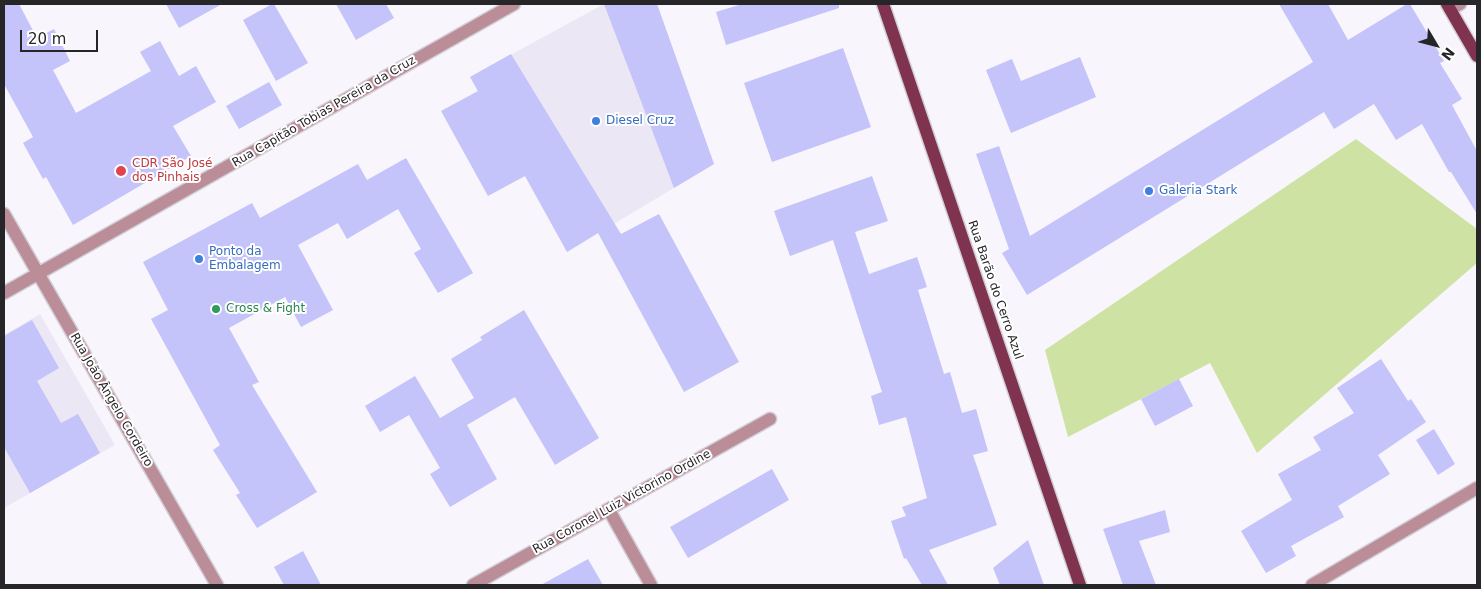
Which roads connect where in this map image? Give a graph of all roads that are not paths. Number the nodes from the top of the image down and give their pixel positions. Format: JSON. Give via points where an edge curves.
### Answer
{"nodes":[{"id":1,"x":514,"y":4,"type":"edge"},
{"id":2,"x":883,"y":4,"type":"edge"},
{"id":3,"x":1453,"y":6,"type":"edge"},
{"id":4,"x":1477,"y":56,"type":"edge"},
{"id":5,"x":4,"y":214,"type":"edge"},
{"id":6,"x":38,"y":274,"type":"junction"},
{"id":7,"x":4,"y":293,"type":"edge"},
{"id":8,"x":770,"y":419,"type":"dead end"},
{"id":9,"x":1477,"y":488,"type":"edge"},
{"id":10,"x":609,"y":510,"type":"junction"},
{"id":11,"x":218,"y":585,"type":"edge"},
{"id":12,"x":473,"y":585,"type":"edge"},
{"id":13,"x":651,"y":585,"type":"edge"},
{"id":14,"x":1080,"y":585,"type":"edge"},
{"id":15,"x":1312,"y":585,"type":"edge"}],
"edges":[{"from":1,"to":6,"type":"street","name":"Rua Capitão Tobias Pereira da Cruz"},
{"from":2,"to":14,"type":"main road","name":"Rua Barão do Cerro Azul"},
{"from":3,"to":4,"type":"main road"},
{"from":5,"to":6,"type":"street","name":"Rua João Ângelo Cordeiro"},
{"from":6,"to":7,"type":"street","name":"Rua Capitão Tobias Pereira da Cruz"},
{"from":6,"to":11,"type":"street","name":"Rua João Ângelo Cordeiro"},
{"from":8,"to":10,"type":"street","name":"Rua Coronel Luiz Victorino Ordine"},
{"from":9,"to":15,"type":"street"},
{"from":10,"to":12,"type":"street","name":"Rua Coronel Luiz Victorino Ordine"},
{"from":10,"to":13,"type":"street"}]}
